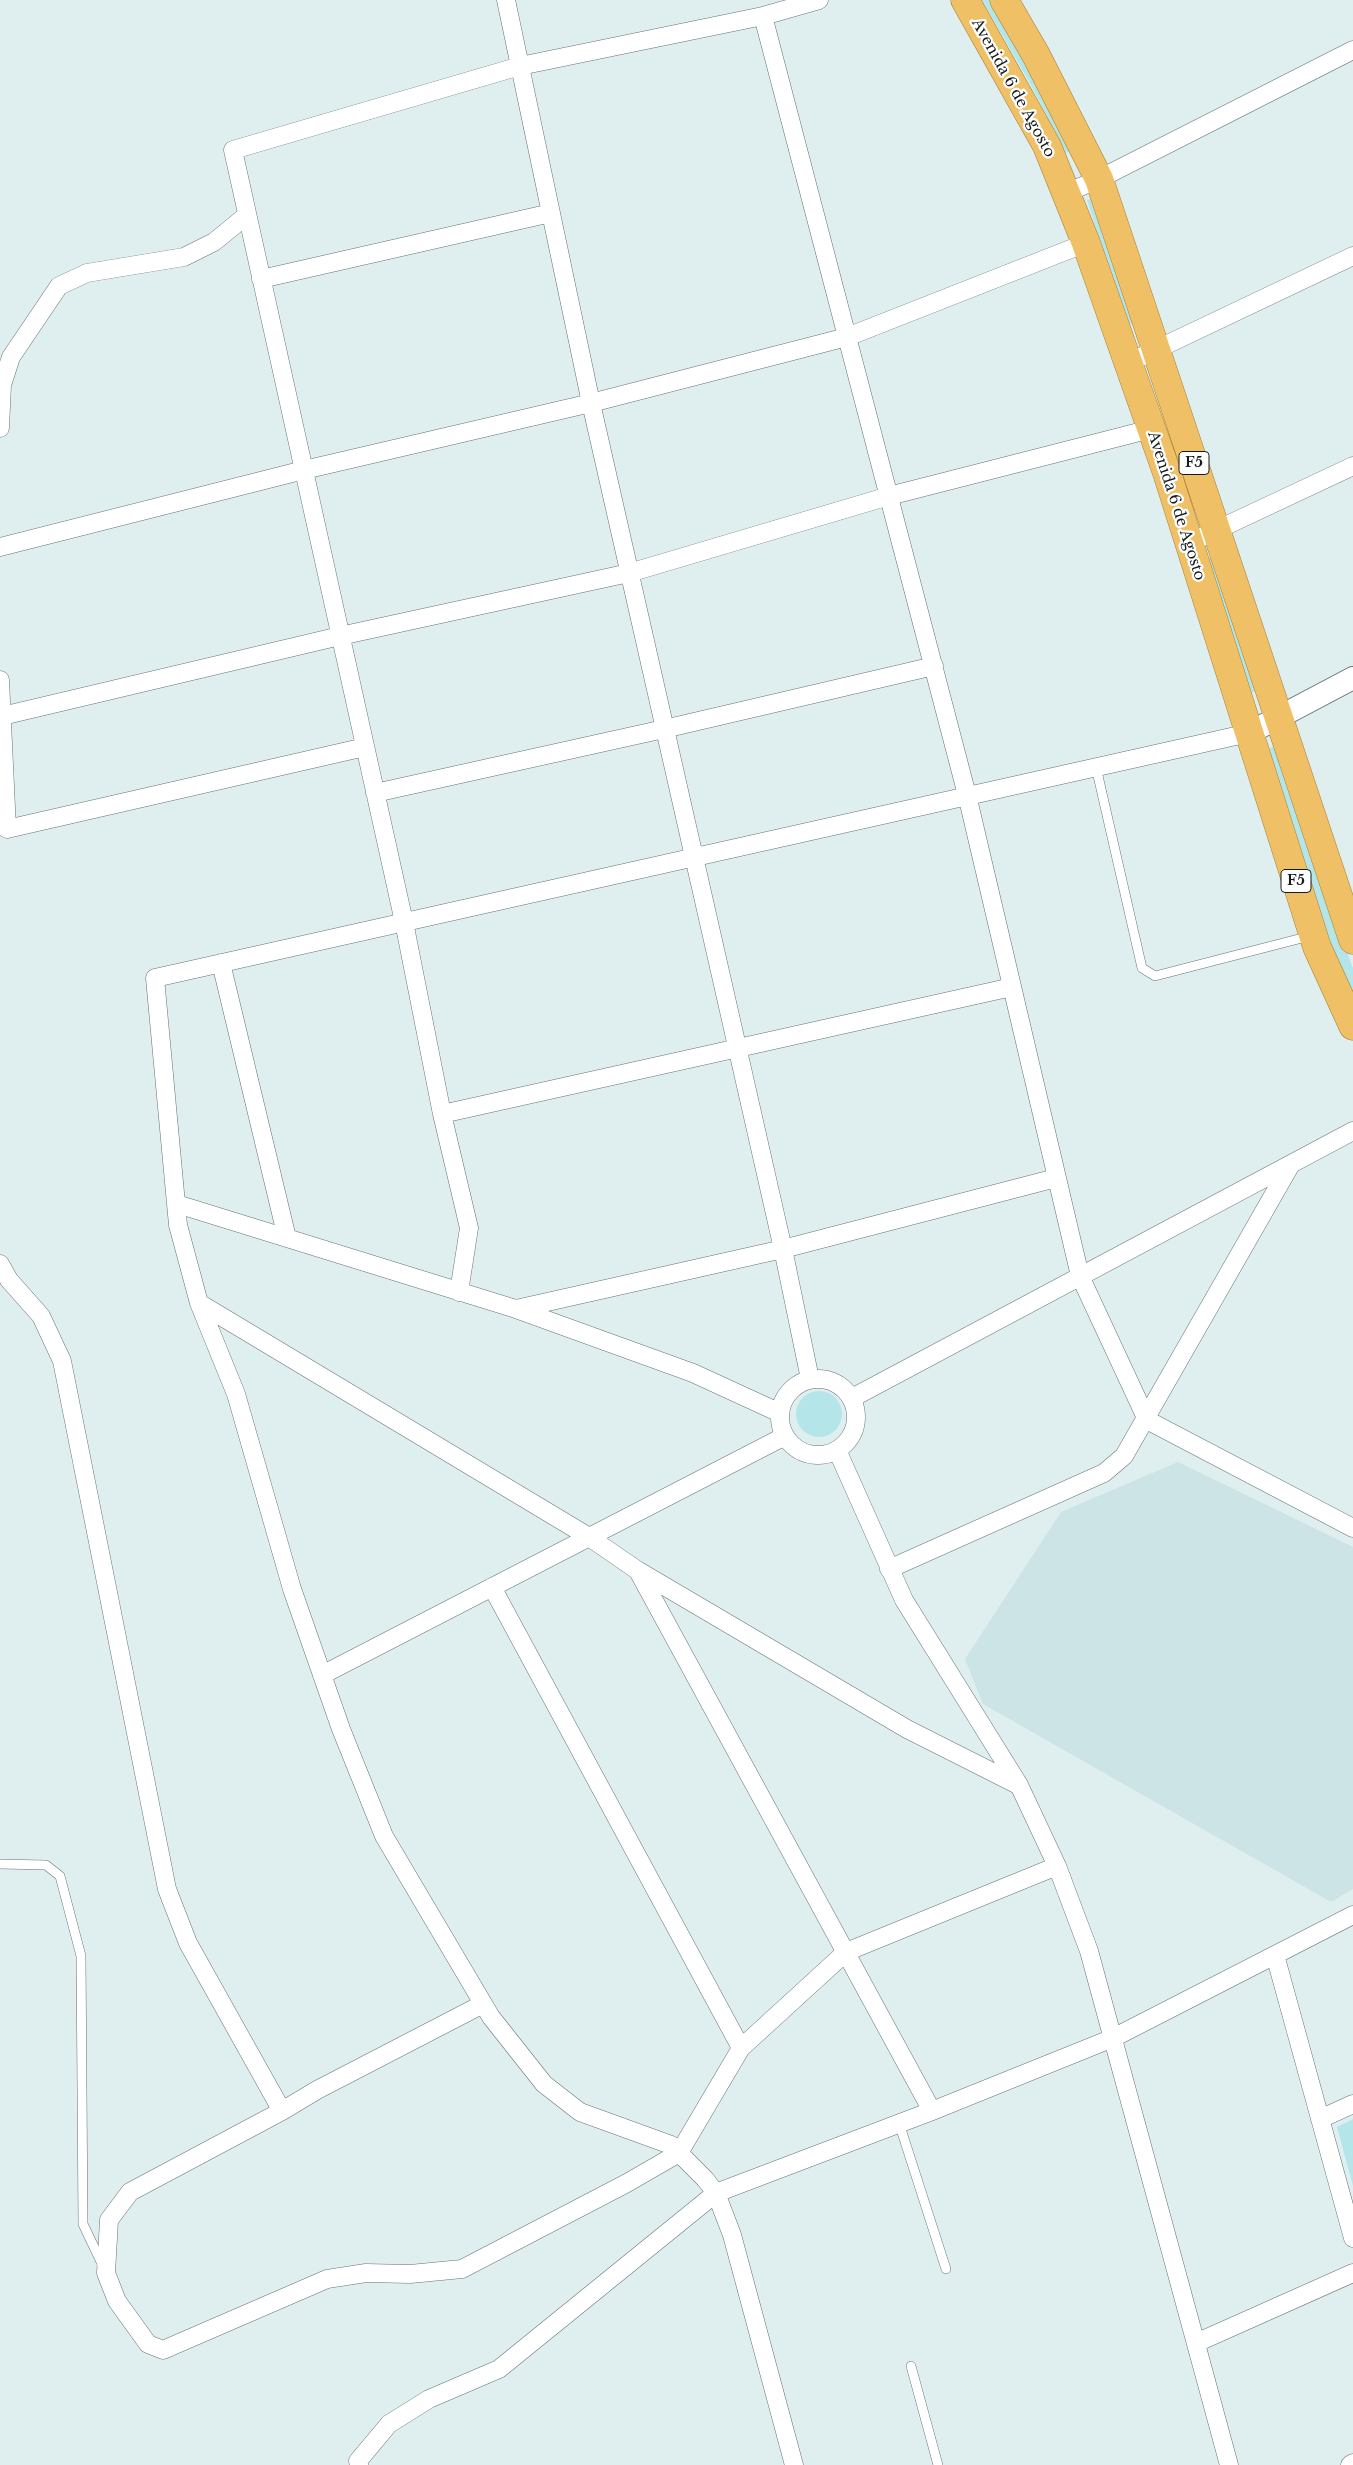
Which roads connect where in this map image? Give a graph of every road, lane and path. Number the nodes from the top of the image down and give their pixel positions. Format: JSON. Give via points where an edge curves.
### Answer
{"nodes":[{"id":1,"x":506,"y":0,"type":"edge"},
{"id":2,"x":820,"y":0,"type":"edge"},
{"id":3,"x":965,"y":0,"type":"edge"},
{"id":4,"x":1004,"y":0,"type":"edge"},
{"id":5,"x":763,"y":16,"type":"junction"},
{"id":6,"x":1353,"y":50,"type":"edge"},
{"id":7,"x":520,"y":66,"type":"junction"},
{"id":8,"x":1099,"y":179,"type":"junction"},
{"id":9,"x":1066,"y":193,"type":"junction"},
{"id":10,"x":550,"y":213,"type":"junction"},
{"id":11,"x":247,"y":215,"type":"junction"},
{"id":12,"x":1086,"y":243,"type":"junction"},
{"id":13,"x":1353,"y":256,"type":"edge"},
{"id":14,"x":262,"y":279,"type":"junction"},
{"id":15,"x":847,"y":337,"type":"junction"},
{"id":16,"x":1156,"y":349,"type":"junction"},
{"id":17,"x":1128,"y":363,"type":"junction"},
{"id":18,"x":591,"y":403,"type":"junction"},
{"id":19,"x":0,"y":428,"type":"edge"},
{"id":20,"x":1151,"y":428,"type":"junction"},
{"id":21,"x":1353,"y":466,"type":"edge"},
{"id":22,"x":304,"y":470,"type":"junction"},
{"id":23,"x":889,"y":496,"type":"junction"},
{"id":24,"x":1216,"y":530,"type":"junction"},
{"id":25,"x":1189,"y":543,"type":"junction"},
{"id":26,"x":0,"y":547,"type":"edge"},
{"id":27,"x":629,"y":573,"type":"junction"},
{"id":28,"x":340,"y":636,"type":"junction"},
{"id":29,"x":934,"y":666,"type":"junction"},
{"id":30,"x":1353,"y":678,"type":"edge"},
{"id":31,"x":0,"y":680,"type":"edge"},
{"id":32,"x":2,"y":716,"type":"junction"},
{"id":33,"x":1278,"y":717,"type":"junction"},
{"id":34,"x":664,"y":729,"type":"junction"},
{"id":35,"x":1249,"y":733,"type":"junction"},
{"id":36,"x":365,"y":747,"type":"junction"},
{"id":37,"x":1096,"y":766,"type":"junction"},
{"id":38,"x":375,"y":793,"type":"junction"},
{"id":39,"x":968,"y":795,"type":"junction"},
{"id":40,"x":694,"y":856,"type":"junction"},
{"id":41,"x":404,"y":922,"type":"junction"},
{"id":42,"x":1313,"y":935,"type":"junction"},
{"id":43,"x":1353,"y":940,"type":"edge"},
{"id":44,"x":221,"y":963,"type":"junction"},
{"id":45,"x":1012,"y":987,"type":"junction"},
{"id":46,"x":1353,"y":1026,"type":"edge"},
{"id":47,"x":737,"y":1048,"type":"junction"},
{"id":48,"x":442,"y":1114,"type":"junction"},
{"id":49,"x":1353,"y":1131,"type":"edge"},
{"id":50,"x":1290,"y":1166,"type":"junction"},
{"id":51,"x":1056,"y":1178,"type":"junction"},
{"id":52,"x":177,"y":1204,"type":"junction"},
{"id":53,"x":287,"y":1238,"type":"junction"},
{"id":54,"x":783,"y":1249,"type":"junction"},
{"id":55,"x":0,"y":1264,"type":"edge"},
{"id":56,"x":1080,"y":1276,"type":"junction"},
{"id":57,"x":459,"y":1292,"type":"junction"},
{"id":58,"x":199,"y":1303,"type":"junction"},
{"id":59,"x":516,"y":1310,"type":"junction"},
{"id":60,"x":810,"y":1379,"type":"junction"},
{"id":61,"x":852,"y":1398,"type":"junction"},
{"id":62,"x":780,"y":1413,"type":"junction"},
{"id":63,"x":1147,"y":1420,"type":"junction"},
{"id":64,"x":785,"y":1436,"type":"junction"},
{"id":65,"x":836,"y":1450,"type":"junction"},
{"id":66,"x":1353,"y":1528,"type":"edge"},
{"id":67,"x":589,"y":1537,"type":"junction"},
{"id":68,"x":889,"y":1569,"type":"junction"},
{"id":69,"x":637,"y":1570,"type":"junction"},
{"id":70,"x":492,"y":1587,"type":"junction"},
{"id":71,"x":322,"y":1675,"type":"junction"},
{"id":72,"x":1019,"y":1785,"type":"junction"},
{"id":73,"x":0,"y":1864,"type":"edge"},
{"id":74,"x":1057,"y":1866,"type":"junction"},
{"id":75,"x":1353,"y":1915,"type":"edge"},
{"id":76,"x":846,"y":1952,"type":"junction"},
{"id":77,"x":1275,"y":1955,"type":"junction"},
{"id":78,"x":483,"y":2004,"type":"junction"},
{"id":79,"x":1113,"y":2038,"type":"junction"},
{"id":80,"x":740,"y":2048,"type":"junction"},
{"id":81,"x":1353,"y":2104,"type":"edge"},
{"id":82,"x":932,"y":2111,"type":"junction"},
{"id":83,"x":282,"y":2112,"type":"junction"},
{"id":84,"x":1320,"y":2119,"type":"junction"},
{"id":85,"x":899,"y":2123,"type":"junction"},
{"id":86,"x":679,"y":2153,"type":"junction"},
{"id":87,"x":716,"y":2193,"type":"junction"},
{"id":88,"x":1353,"y":2238,"type":"edge"},
{"id":89,"x":946,"y":2269,"type":"dead end"},
{"id":90,"x":106,"y":2273,"type":"junction"},
{"id":91,"x":1353,"y":2273,"type":"edge"},
{"id":92,"x":1196,"y":2343,"type":"junction"},
{"id":93,"x":911,"y":2366,"type":"dead end"},
{"id":94,"x":359,"y":2465,"type":"edge"},
{"id":95,"x":794,"y":2465,"type":"edge"},
{"id":96,"x":938,"y":2465,"type":"edge"},
{"id":97,"x":1229,"y":2465,"type":"edge"}],
"edges":[{"from":1,"to":7,"type":"street"},
{"from":2,"to":5,"type":"street"},
{"from":3,"to":9,"type":"highway","name":"Avenida 6 de Agosto","number":"F5","via":[[1047,146]]},
{"from":4,"to":8,"type":"highway","name":"Avenida 6 de Agosto","number":"F5"},
{"from":5,"to":7,"type":"street"},
{"from":5,"to":15,"type":"street"},
{"from":6,"to":8,"type":"street"},
{"from":7,"to":10,"type":"street"},
{"from":7,"to":11,"type":"street","via":[[233,150]]},
{"from":8,"to":9,"type":"street"},
{"from":8,"to":16,"type":"highway","name":"Avenida 6 de Agosto","number":"F5"},
{"from":9,"to":12,"type":"highway","name":"Avenida 6 de Agosto","number":"F5"},
{"from":10,"to":14,"type":"street"},
{"from":10,"to":18,"type":"street"},
{"from":11,"to":14,"type":"street"},
{"from":11,"to":19,"type":"street","via":[[214,242],[184,257],[86,273],[59,286],[11,357],[2,385]]},
{"from":12,"to":15,"type":"street"},
{"from":12,"to":17,"type":"highway","name":"Avenida 6 de Agosto","number":"F5"},
{"from":13,"to":16,"type":"street"},
{"from":14,"to":22,"type":"street"},
{"from":15,"to":18,"type":"street"},
{"from":15,"to":23,"type":"street"},
{"from":16,"to":17,"type":"street"},
{"from":16,"to":24,"type":"highway","name":"Avenida 6 de Agosto","number":"F5"},
{"from":17,"to":20,"type":"highway","name":"Avenida 6 de Agosto","number":"F5"},
{"from":18,"to":22,"type":"street"},
{"from":18,"to":27,"type":"street"},
{"from":20,"to":23,"type":"street"},
{"from":20,"to":25,"type":"highway","name":"Avenida 6 de Agosto","number":"F5"},
{"from":21,"to":24,"type":"street"},
{"from":22,"to":26,"type":"street"},
{"from":22,"to":28,"type":"street"},
{"from":23,"to":27,"type":"street"},
{"from":23,"to":29,"type":"street"},
{"from":24,"to":25,"type":"street"},
{"from":24,"to":33,"type":"highway","name":"Avenida 6 de Agosto","number":"F5"},
{"from":25,"to":35,"type":"highway","name":"Avenida 6 de Agosto","number":"F5"},
{"from":27,"to":28,"type":"street"},
{"from":27,"to":34,"type":"street"},
{"from":28,"to":32,"type":"street"},
{"from":28,"to":36,"type":"street"},
{"from":29,"to":34,"type":"street"},
{"from":29,"to":39,"type":"street"},
{"from":30,"to":33,"type":"street"},
{"from":31,"to":32,"type":"street"},
{"from":32,"to":36,"type":"street","via":[[8,829]]},
{"from":33,"to":35,"type":"street"},
{"from":33,"to":43,"type":"highway","name":"Avenida 6 de Agosto","number":"F5"},
{"from":34,"to":38,"type":"street"},
{"from":34,"to":40,"type":"street"},
{"from":35,"to":37,"type":"street"},
{"from":35,"to":42,"type":"highway","name":"Avenida 6 de Agosto","number":"F5"},
{"from":36,"to":38,"type":"street"},
{"from":37,"to":39,"type":"street"},
{"from":37,"to":42,"type":"lane","via":[[1142,968],[1155,976]]},
{"from":38,"to":41,"type":"street"},
{"from":39,"to":40,"type":"street"},
{"from":39,"to":45,"type":"street"},
{"from":40,"to":41,"type":"street"},
{"from":40,"to":47,"type":"street"},
{"from":41,"to":44,"type":"street"},
{"from":41,"to":48,"type":"street"},
{"from":42,"to":46,"type":"highway","name":"Avenida 6 de Agosto","number":"F5"},
{"from":44,"to":52,"type":"street","via":[[155,978]]},
{"from":44,"to":53,"type":"street"},
{"from":45,"to":47,"type":"street"},
{"from":45,"to":51,"type":"street"},
{"from":47,"to":48,"type":"street"},
{"from":47,"to":54,"type":"street"},
{"from":48,"to":57,"type":"street","via":[[469,1228]]},
{"from":49,"to":50,"type":"street"},
{"from":50,"to":56,"type":"street"},
{"from":50,"to":63,"type":"street"},
{"from":51,"to":54,"type":"street"},
{"from":51,"to":56,"type":"street"},
{"from":52,"to":53,"type":"street"},
{"from":52,"to":58,"type":"street","via":[[178,1225]]},
{"from":53,"to":57,"type":"street"},
{"from":54,"to":59,"type":"street"},
{"from":54,"to":60,"type":"street"},
{"from":55,"to":83,"type":"street","via":[[9,1280],[41,1316],[62,1361],[167,1888],[188,1943]]},
{"from":56,"to":61,"type":"street"},
{"from":56,"to":63,"type":"street"},
{"from":57,"to":59,"type":"street"},
{"from":58,"to":67,"type":"street"},
{"from":58,"to":71,"type":"street","via":[[236,1394],[292,1589]]},
{"from":59,"to":62,"type":"street","via":[[693,1373]]},
{"from":60,"to":61,"type":"street","via":[[834,1381]]},
{"from":60,"to":62,"type":"street","via":[[790,1391]]},
{"from":61,"to":65,"type":"street","via":[[857,1421],[846,1443]]},
{"from":62,"to":64,"type":"street"},
{"from":63,"to":66,"type":"street"},
{"from":63,"to":68,"type":"street","via":[[1124,1456],[1104,1473]]},
{"from":64,"to":65,"type":"street","via":[[792,1445],[814,1454]]},
{"from":64,"to":67,"type":"street"},
{"from":65,"to":68,"type":"street"},
{"from":67,"to":69,"type":"street"},
{"from":67,"to":70,"type":"street"},
{"from":68,"to":72,"type":"street","via":[[904,1600]]},
{"from":69,"to":72,"type":"street","via":[[907,1729]]},
{"from":69,"to":76,"type":"street"},
{"from":70,"to":71,"type":"street"},
{"from":70,"to":80,"type":"street"},
{"from":71,"to":78,"type":"street","via":[[384,1836]]},
{"from":72,"to":74,"type":"street"},
{"from":73,"to":90,"type":"lane","via":[[46,1865],[60,1876],[81,1956],[83,2224]]},
{"from":74,"to":76,"type":"street"},
{"from":74,"to":79,"type":"street","via":[[1088,1951]]},
{"from":75,"to":77,"type":"street"},
{"from":76,"to":80,"type":"street"},
{"from":76,"to":82,"type":"street"},
{"from":77,"to":79,"type":"street"},
{"from":77,"to":84,"type":"street"},
{"from":78,"to":83,"type":"street","via":[[317,2090]]},
{"from":78,"to":86,"type":"street","via":[[544,2084],[580,2112],[671,2145]]},
{"from":79,"to":82,"type":"street"},
{"from":79,"to":92,"type":"street"},
{"from":80,"to":86,"type":"street"},
{"from":81,"to":84,"type":"street"},
{"from":82,"to":85,"type":"street"},
{"from":83,"to":90,"type":"street","via":[[130,2192],[109,2220]]},
{"from":84,"to":88,"type":"street"},
{"from":85,"to":87,"type":"street"},
{"from":85,"to":89,"type":"lane"},
{"from":86,"to":87,"type":"street"},
{"from":86,"to":90,"type":"street","via":[[462,2269],[327,2278],[163,2350],[148,2344],[117,2301]]},
{"from":87,"to":94,"type":"street","via":[[499,2369],[429,2399],[389,2424],[358,2461]]},
{"from":87,"to":95,"type":"street","via":[[732,2235]]},
{"from":91,"to":92,"type":"street"},
{"from":92,"to":97,"type":"street"},
{"from":93,"to":96,"type":"lane"}]}
